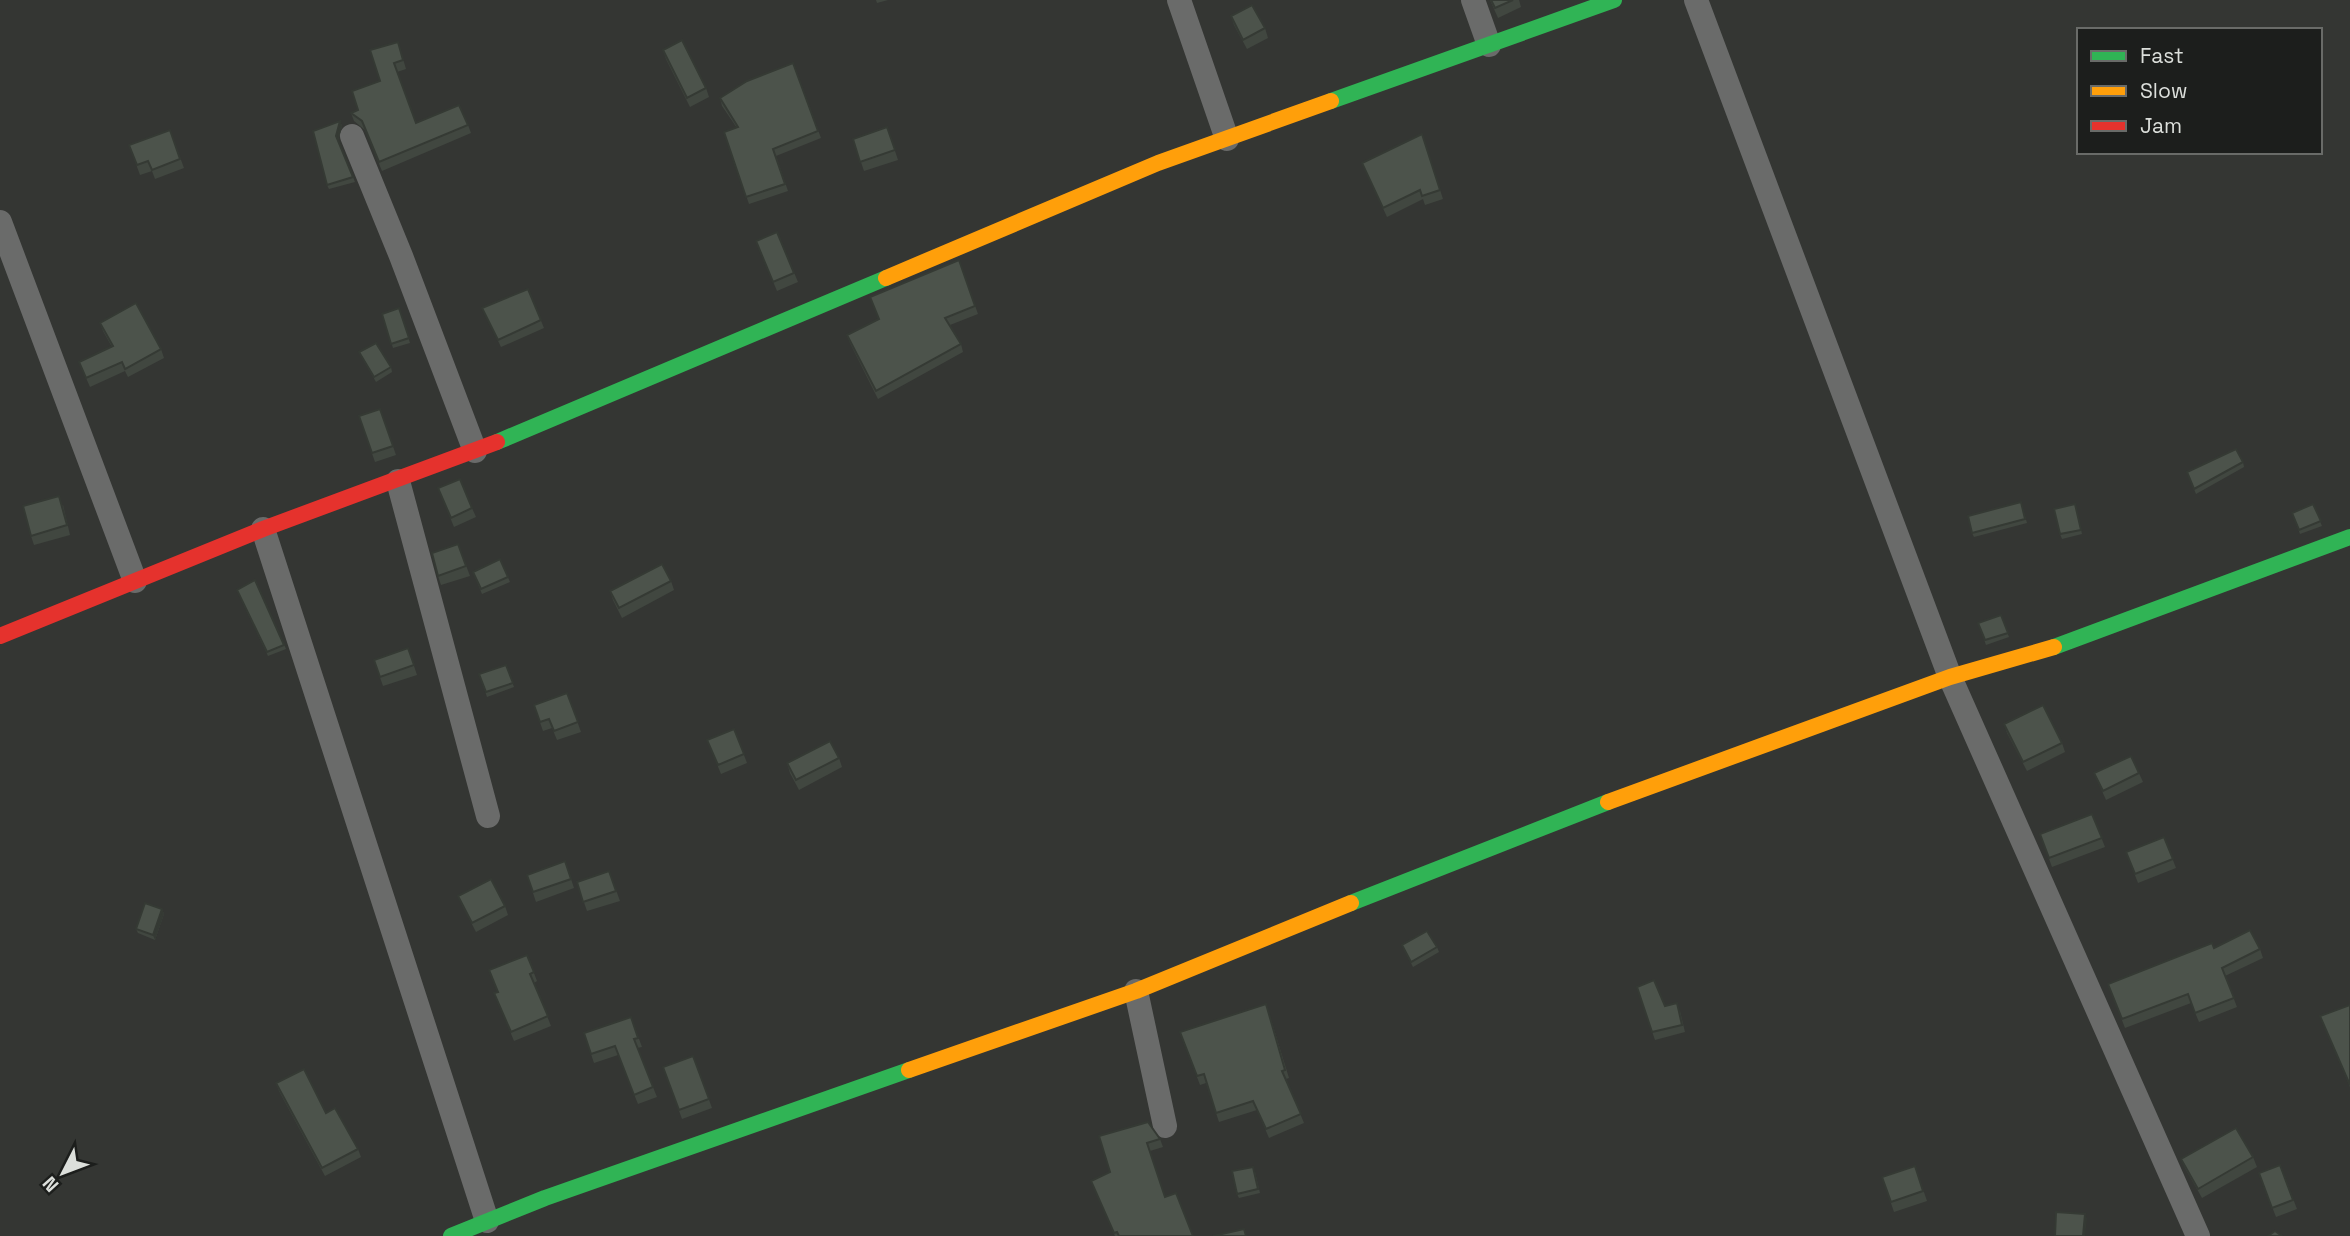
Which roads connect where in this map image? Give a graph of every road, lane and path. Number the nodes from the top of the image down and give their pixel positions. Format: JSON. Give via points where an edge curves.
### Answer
{"nodes":[{"id":1,"x":1179,"y":0,"type":"edge"},
{"id":2,"x":1474,"y":0,"type":"edge"},
{"id":3,"x":1614,"y":0,"type":"edge"},
{"id":4,"x":1696,"y":0,"type":"edge"},
{"id":5,"x":1489,"y":45,"type":"junction"},
{"id":6,"x":352,"y":136,"type":"dead end"},
{"id":7,"x":1227,"y":139,"type":"junction"},
{"id":8,"x":0,"y":222,"type":"edge"},
{"id":9,"x":475,"y":451,"type":"junction"},
{"id":10,"x":398,"y":481,"type":"junction"},
{"id":11,"x":262,"y":529,"type":"junction"},
{"id":12,"x":2350,"y":537,"type":"edge"},
{"id":13,"x":135,"y":581,"type":"junction"},
{"id":14,"x":0,"y":636,"type":"edge"},
{"id":15,"x":1950,"y":677,"type":"junction"},
{"id":16,"x":488,"y":816,"type":"dead end"},
{"id":17,"x":1136,"y":991,"type":"junction"},
{"id":18,"x":1165,"y":1126,"type":"dead end"},
{"id":19,"x":487,"y":1222,"type":"junction"},
{"id":20,"x":451,"y":1236,"type":"edge"},
{"id":21,"x":2198,"y":1236,"type":"edge"}],
"edges":[{"from":1,"to":7,"type":"street"},
{"from":2,"to":5,"type":"street"},
{"from":3,"to":5,"type":"street"},
{"from":4,"to":15,"type":"street"},
{"from":5,"to":7,"type":"street"},
{"from":6,"to":9,"type":"street"},
{"from":7,"to":9,"type":"street","via":[[1158,163]]},
{"from":8,"to":13,"type":"street"},
{"from":9,"to":10,"type":"street"},
{"from":10,"to":11,"type":"street"},
{"from":10,"to":16,"type":"street"},
{"from":11,"to":13,"type":"street"},
{"from":11,"to":19,"type":"street"},
{"from":12,"to":15,"type":"street","via":[[2073,642]]},
{"from":13,"to":14,"type":"street"},
{"from":15,"to":17,"type":"street","via":[[1520,834]]},
{"from":15,"to":21,"type":"street"},
{"from":17,"to":18,"type":"street"},
{"from":17,"to":19,"type":"street"},
{"from":19,"to":20,"type":"street"}]}
